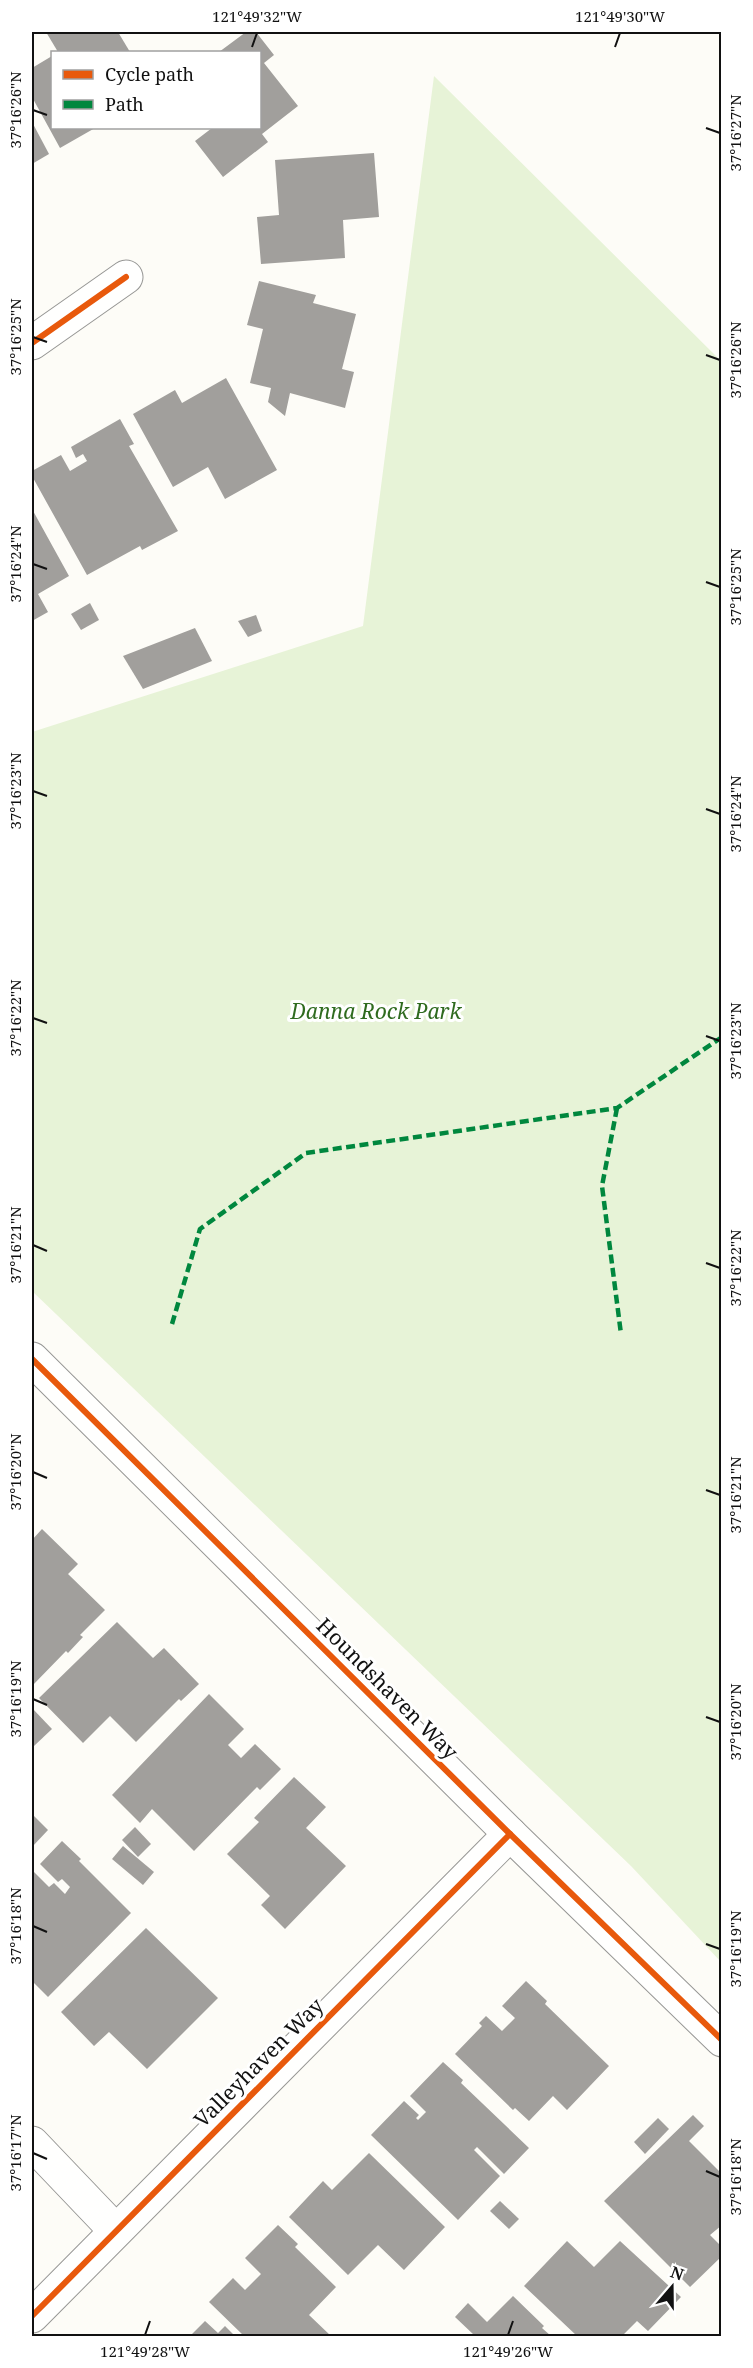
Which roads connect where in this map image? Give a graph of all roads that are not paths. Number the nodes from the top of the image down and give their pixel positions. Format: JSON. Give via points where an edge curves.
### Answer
{"nodes":[{"id":1,"x":126,"y":277,"type":"dead end"},
{"id":2,"x":32,"y":342,"type":"edge"},
{"id":3,"x":32,"y":1359,"type":"edge"},
{"id":4,"x":510,"y":1834,"type":"junction"},
{"id":5,"x":722,"y":2040,"type":"edge"},
{"id":6,"x":32,"y":2143,"type":"edge"},
{"id":7,"x":115,"y":2230,"type":"junction"},
{"id":8,"x":32,"y":2316,"type":"edge"}],
"edges":[{"from":1,"to":2,"type":"street"},
{"from":3,"to":4,"type":"street","name":"Houndshaven Way"},
{"from":4,"to":5,"type":"street","name":"Houndshaven Way"},
{"from":4,"to":7,"type":"street","name":"Valleyhaven Way"},
{"from":6,"to":7,"type":"street"},
{"from":7,"to":8,"type":"street","name":"Valleyhaven Way"}]}
